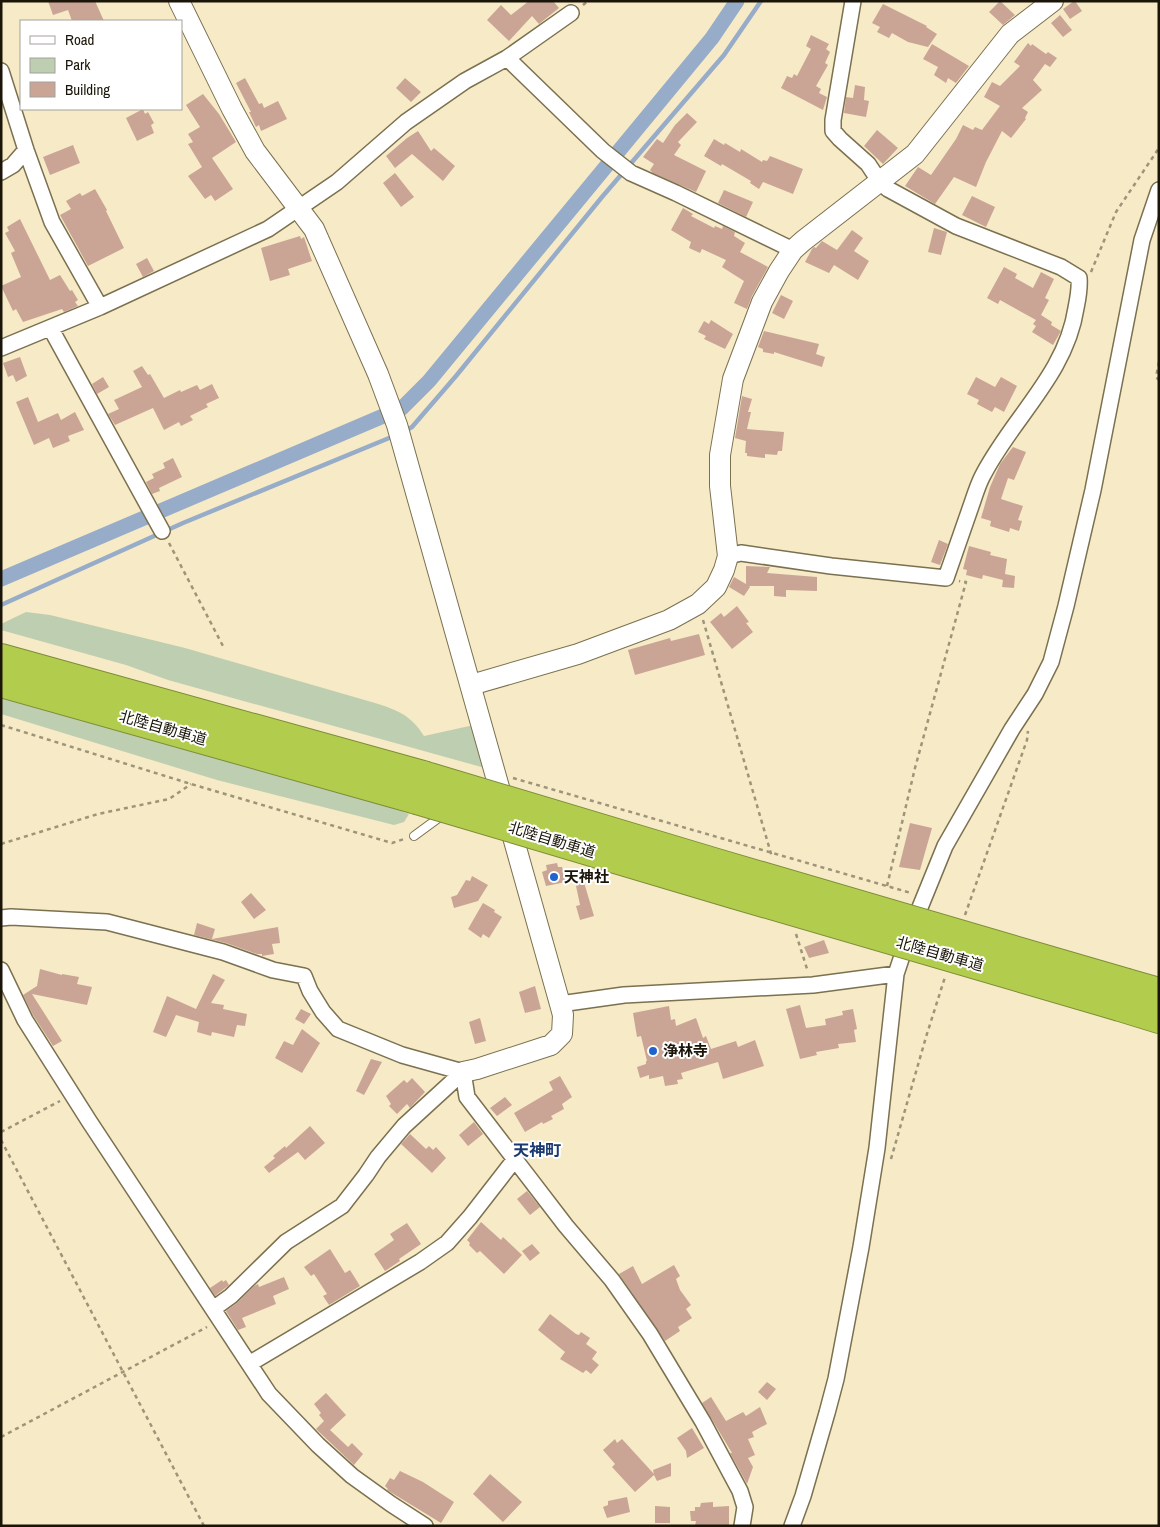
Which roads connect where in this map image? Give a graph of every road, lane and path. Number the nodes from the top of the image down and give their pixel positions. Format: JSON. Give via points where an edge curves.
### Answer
{"nodes":[{"id":1,"x":178,"y":1,"type":"edge"},
{"id":2,"x":854,"y":1,"type":"edge"},
{"id":3,"x":1053,"y":1,"type":"edge"},
{"id":4,"x":571,"y":13,"type":"dead end"},
{"id":5,"x":507,"y":58,"type":"junction"},
{"id":6,"x":1,"y":71,"type":"edge"},
{"id":7,"x":1159,"y":148,"type":"edge"},
{"id":8,"x":26,"y":150,"type":"junction"},
{"id":9,"x":1,"y":172,"type":"edge"},
{"id":10,"x":880,"y":182,"type":"junction"},
{"id":11,"x":1159,"y":190,"type":"edge"},
{"id":12,"x":298,"y":209,"type":"junction"},
{"id":13,"x":793,"y":250,"type":"junction"},
{"id":14,"x":1079,"y":278,"type":"junction"},
{"id":15,"x":100,"y":307,"type":"junction"},
{"id":16,"x":51,"y":328,"type":"junction"},
{"id":17,"x":1,"y":348,"type":"edge"},
{"id":18,"x":1159,"y":362,"type":"edge"},
{"id":19,"x":1159,"y":380,"type":"edge"},
{"id":20,"x":162,"y":531,"type":"dead end"},
{"id":21,"x":171,"y":547,"type":"dead end"},
{"id":22,"x":728,"y":556,"type":"junction"},
{"id":23,"x":946,"y":578,"type":"junction"},
{"id":24,"x":698,"y":604,"type":"junction"},
{"id":25,"x":224,"y":648,"type":"dead end"},
{"id":26,"x":1,"y":658,"type":"edge"},
{"id":27,"x":1,"y":683,"type":"edge"},
{"id":28,"x":471,"y":685,"type":"junction"},
{"id":29,"x":1,"y":726,"type":"edge"},
{"id":30,"x":496,"y":777,"type":"junction"},
{"id":31,"x":191,"y":784,"type":"junction"},
{"id":32,"x":420,"y":788,"type":"junction"},
{"id":33,"x":467,"y":798,"type":"dead end"},
{"id":34,"x":459,"y":804,"type":"dead end"},
{"id":35,"x":414,"y":836,"type":"joint"},
{"id":36,"x":1,"y":844,"type":"edge"},
{"id":37,"x":770,"y":851,"type":"junction"},
{"id":38,"x":773,"y":860,"type":"dead end"},
{"id":39,"x":887,"y":886,"type":"junction"},
{"id":40,"x":924,"y":896,"type":"junction"},
{"id":41,"x":1,"y":918,"type":"edge"},
{"id":42,"x":795,"y":932,"type":"dead end"},
{"id":43,"x":1,"y":970,"type":"edge"},
{"id":44,"x":896,"y":974,"type":"junction"},
{"id":45,"x":812,"y":985,"type":"junction"},
{"id":46,"x":1159,"y":992,"type":"edge"},
{"id":47,"x":560,"y":1004,"type":"junction"},
{"id":48,"x":1159,"y":1019,"type":"edge"},
{"id":49,"x":462,"y":1072,"type":"junction"},
{"id":50,"x":72,"y":1094,"type":"junction"},
{"id":51,"x":1,"y":1132,"type":"edge"},
{"id":52,"x":1,"y":1140,"type":"edge"},
{"id":53,"x":515,"y":1159,"type":"junction"},
{"id":54,"x":216,"y":1315,"type":"junction"},
{"id":55,"x":249,"y":1364,"type":"junction"},
{"id":56,"x":124,"y":1373,"type":"junction"},
{"id":57,"x":1,"y":1437,"type":"edge"},
{"id":58,"x":204,"y":1526,"type":"edge"},
{"id":59,"x":425,"y":1526,"type":"edge"},
{"id":60,"x":742,"y":1526,"type":"edge"},
{"id":61,"x":792,"y":1526,"type":"edge"}],
"edges":[{"from":1,"to":12,"type":"street","via":[[255,151]]},
{"from":2,"to":10,"type":"street","via":[[833,131],[868,164]]},
{"from":3,"to":10,"type":"street","via":[[1010,34],[924,144]]},
{"from":4,"to":5,"type":"street"},
{"from":5,"to":12,"type":"street","via":[[465,81],[406,122],[337,182]]},
{"from":5,"to":13,"type":"street","via":[[603,152],[631,173]]},
{"from":6,"to":8,"type":"street"},
{"from":7,"to":14,"type":"path","via":[[1116,212],[1091,271]]},
{"from":8,"to":9,"type":"street","via":[[13,165]]},
{"from":8,"to":15,"type":"street","via":[[52,222]]},
{"from":10,"to":13,"type":"street"},
{"from":10,"to":14,"type":"street","via":[[956,226],[1061,267]]},
{"from":11,"to":40,"type":"street","via":[[1142,240],[1093,490],[1051,662],[945,846]]},
{"from":12,"to":15,"type":"street","via":[[268,229]]},
{"from":12,"to":28,"type":"street","via":[[314,230],[397,425]]},
{"from":13,"to":22,"type":"street","via":[[762,302],[732,379],[720,455]]},
{"from":14,"to":23,"type":"street","via":[[1074,325],[1062,354],[1039,394],[999,447],[981,478]]},
{"from":15,"to":16,"type":"street"},
{"from":16,"to":17,"type":"street"},
{"from":16,"to":20,"type":"street"},
{"from":18,"to":19,"type":"path","via":[[1156,377]]},
{"from":21,"to":25,"type":"path"},
{"from":22,"to":23,"type":"street","via":[[742,553]]},
{"from":22,"to":24,"type":"street","via":[[716,587]]},
{"from":23,"to":39,"type":"path","via":[[966,582],[915,768]]},
{"from":24,"to":28,"type":"street","via":[[670,620],[578,654]]},
{"from":24,"to":37,"type":"path"},
{"from":26,"to":32,"type":"highway","name":"北陸自動車道"},
{"from":27,"to":32,"type":"highway","name":"北陸自動車道"},
{"from":28,"to":30,"type":"street"},
{"from":29,"to":31,"type":"path"},
{"from":30,"to":33,"type":"lane"},
{"from":30,"to":37,"type":"path","via":[[509,777]]},
{"from":30,"to":47,"type":"street"},
{"from":31,"to":35,"type":"path","via":[[392,843]]},
{"from":31,"to":36,"type":"path","via":[[169,798],[98,814]]},
{"from":32,"to":46,"type":"highway","name":"北陸自動車道","bridge":true,"via":[[789,885]]},
{"from":32,"to":48,"type":"highway","name":"北陸自動車道","bridge":true,"via":[[733,894]]},
{"from":34,"to":35,"type":"lane"},
{"from":37,"to":38,"type":"path"},
{"from":37,"to":39,"type":"path"},
{"from":39,"to":40,"type":"path"},
{"from":40,"to":44,"type":"street"},
{"from":41,"to":49,"type":"street","via":[[107,922],[304,976],[323,1012],[338,1029],[402,1055]]},
{"from":42,"to":45,"type":"path"},
{"from":43,"to":50,"type":"street","via":[[25,1020]]},
{"from":44,"to":45,"type":"street"},
{"from":44,"to":61,"type":"street","via":[[877,1148],[861,1248],[829,1404]]},
{"from":45,"to":47,"type":"street","via":[[624,995]]},
{"from":47,"to":49,"type":"street","via":[[562,1034],[551,1045]]},
{"from":49,"to":53,"type":"street","via":[[467,1097]]},
{"from":49,"to":54,"type":"street","via":[[404,1126],[342,1206],[286,1242]]},
{"from":50,"to":51,"type":"path"},
{"from":50,"to":54,"type":"street"},
{"from":52,"to":56,"type":"path"},
{"from":53,"to":55,"type":"street","via":[[447,1243]]},
{"from":53,"to":60,"type":"street","via":[[612,1280],[650,1334],[740,1491],[745,1507]]},
{"from":54,"to":55,"type":"street"},
{"from":54,"to":56,"type":"path"},
{"from":55,"to":59,"type":"street","via":[[269,1394],[318,1445],[352,1476]]},
{"from":56,"to":57,"type":"path"},
{"from":56,"to":58,"type":"path"}]}
